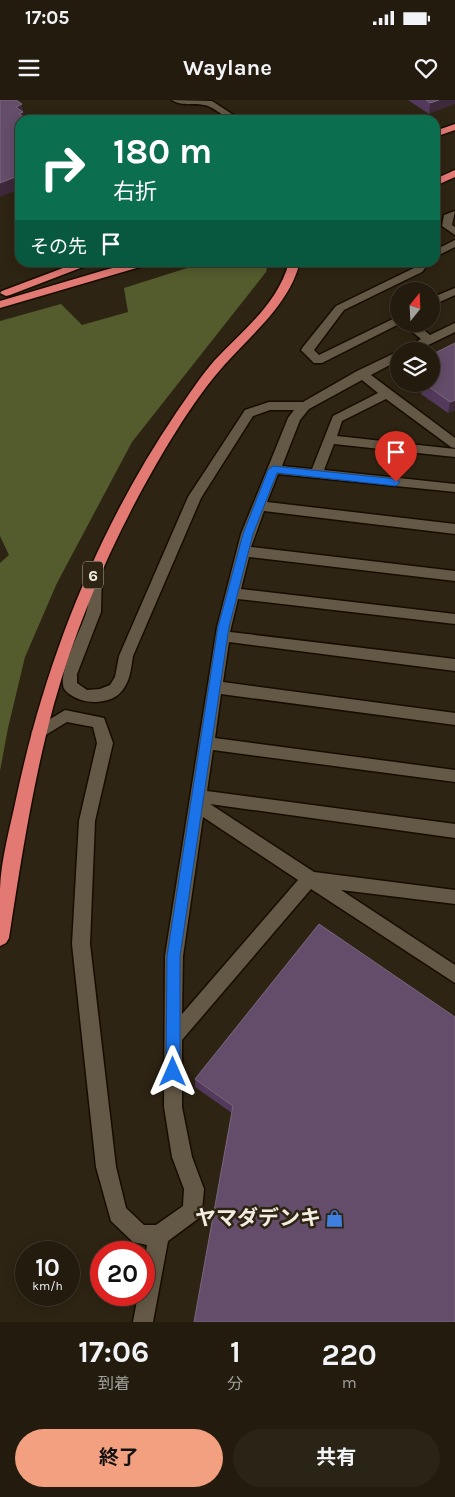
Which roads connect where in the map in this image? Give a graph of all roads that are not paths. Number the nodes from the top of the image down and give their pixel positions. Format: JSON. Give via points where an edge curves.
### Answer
{"nodes":[{"id":1,"x":183,"y":104,"type":"edge"},
{"id":2,"x":228,"y":115,"type":"edge"},
{"id":3,"x":455,"y":127,"type":"edge"},
{"id":4,"x":440,"y":132,"type":"edge"},
{"id":5,"x":455,"y":173,"type":"edge"},
{"id":6,"x":440,"y":180,"type":"edge"},
{"id":7,"x":455,"y":214,"type":"edge"},
{"id":8,"x":455,"y":232,"type":"edge"},
{"id":9,"x":455,"y":243,"type":"edge"},
{"id":10,"x":440,"y":251,"type":"edge"},
{"id":11,"x":77,"y":267,"type":"edge"},
{"id":12,"x":130,"y":267,"type":"edge"},
{"id":13,"x":293,"y":267,"type":"edge"},
{"id":14,"x":421,"y":267,"type":"edge"},
{"id":15,"x":393,"y":282,"type":"edge"},
{"id":16,"x":390,"y":284,"type":"edge"},
{"id":17,"x":455,"y":291,"type":"edge"},
{"id":18,"x":0,"y":295,"type":"edge"},
{"id":19,"x":440,"y":298,"type":"edge"},
{"id":20,"x":0,"y":304,"type":"edge"},
{"id":21,"x":390,"y":324,"type":"edge"},
{"id":22,"x":455,"y":327,"type":"edge"},
{"id":23,"x":419,"y":332,"type":"edge"},
{"id":24,"x":429,"y":340,"type":"junction"},
{"id":25,"x":425,"y":342,"type":"edge"},
{"id":26,"x":390,"y":360,"type":"edge"},
{"id":27,"x":361,"y":374,"type":"junction"},
{"id":28,"x":387,"y":393,"type":"junction"},
{"id":29,"x":305,"y":406,"type":"junction"},
{"id":30,"x":329,"y":440,"type":"junction"},
{"id":31,"x":455,"y":444,"type":"edge"},
{"id":32,"x":455,"y":453,"type":"edge"},
{"id":33,"x":273,"y":470,"type":"junction"},
{"id":34,"x":316,"y":474,"type":"junction"},
{"id":35,"x":455,"y":488,"type":"edge"},
{"id":36,"x":259,"y":506,"type":"junction"},
{"id":37,"x":455,"y":529,"type":"edge"},
{"id":38,"x":243,"y":552,"type":"junction"},
{"id":39,"x":95,"y":571,"type":"junction"},
{"id":40,"x":455,"y":576,"type":"edge"},
{"id":41,"x":233,"y":593,"type":"junction"},
{"id":42,"x":455,"y":619,"type":"edge"},
{"id":43,"x":222,"y":636,"type":"junction"},
{"id":44,"x":455,"y":665,"type":"edge"},
{"id":45,"x":214,"y":687,"type":"junction"},
{"id":46,"x":455,"y":719,"type":"edge"},
{"id":47,"x":39,"y":732,"type":"junction"},
{"id":48,"x":206,"y":743,"type":"junction"},
{"id":49,"x":455,"y":776,"type":"edge"},
{"id":50,"x":198,"y":800,"type":"junction"},
{"id":51,"x":455,"y":831,"type":"edge"},
{"id":52,"x":309,"y":879,"type":"junction"},
{"id":53,"x":455,"y":897,"type":"edge"},
{"id":54,"x":0,"y":938,"type":"edge"},
{"id":55,"x":455,"y":975,"type":"edge"},
{"id":56,"x":174,"y":1038,"type":"junction"},
{"id":57,"x":159,"y":1235,"type":"junction"},
{"id":58,"x":143,"y":1322,"type":"edge"}],
"edges":[{"from":1,"to":2,"type":"street","via":[[209,103]]},
{"from":3,"to":4,"type":"highway"},
{"from":5,"to":6,"type":"highway"},
{"from":7,"to":8,"type":"street","via":[[448,217],[447,226]]},
{"from":9,"to":10,"type":"street"},
{"from":11,"to":18,"type":"highway"},
{"from":12,"to":20,"type":"highway"},
{"from":13,"to":39,"type":"highway","number":"6","via":[[285,287],[210,374],[165,438]]},
{"from":14,"to":15,"type":"street"},
{"from":16,"to":21,"type":"street","via":[[340,308],[307,350],[318,360]]},
{"from":17,"to":19,"type":"street"},
{"from":22,"to":24,"type":"street"},
{"from":23,"to":24,"type":"street"},
{"from":24,"to":25,"type":"street"},
{"from":26,"to":27,"type":"street"},
{"from":27,"to":28,"type":"street"},
{"from":27,"to":29,"type":"street"},
{"from":28,"to":30,"type":"street","via":[[337,419]]},
{"from":28,"to":31,"type":"street"},
{"from":29,"to":33,"type":"street","via":[[294,418]]},
{"from":29,"to":39,"type":"street","via":[[269,406],[249,413],[195,497],[126,656],[122,678],[116,689],[102,695],[85,696],[70,686],[70,674],[94,612]]},
{"from":30,"to":32,"type":"street"},
{"from":30,"to":34,"type":"street"},
{"from":33,"to":34,"type":"street"},
{"from":33,"to":36,"type":"street"},
{"from":34,"to":35,"type":"street"},
{"from":36,"to":37,"type":"street"},
{"from":36,"to":38,"type":"street"},
{"from":38,"to":40,"type":"street"},
{"from":38,"to":41,"type":"street"},
{"from":39,"to":47,"type":"highway","number":"6"},
{"from":41,"to":42,"type":"street"},
{"from":41,"to":43,"type":"street"},
{"from":43,"to":44,"type":"street"},
{"from":43,"to":45,"type":"street"},
{"from":45,"to":46,"type":"street"},
{"from":45,"to":48,"type":"street"},
{"from":47,"to":54,"type":"highway","number":"6","via":[[11,866]]},
{"from":47,"to":57,"type":"street","via":[[65,716],[99,722],[106,742],[87,821],[80,944],[106,1167],[118,1214],[140,1235]]},
{"from":48,"to":49,"type":"street"},
{"from":48,"to":50,"type":"street"},
{"from":50,"to":51,"type":"street"},
{"from":50,"to":52,"type":"street"},
{"from":50,"to":56,"type":"street","via":[[174,956]]},
{"from":52,"to":53,"type":"street"},
{"from":52,"to":55,"type":"street"},
{"from":52,"to":56,"type":"street"},
{"from":56,"to":57,"type":"street","via":[[173,1107],[182,1157],[194,1189],[192,1211]]},
{"from":57,"to":58,"type":"street"}]}
